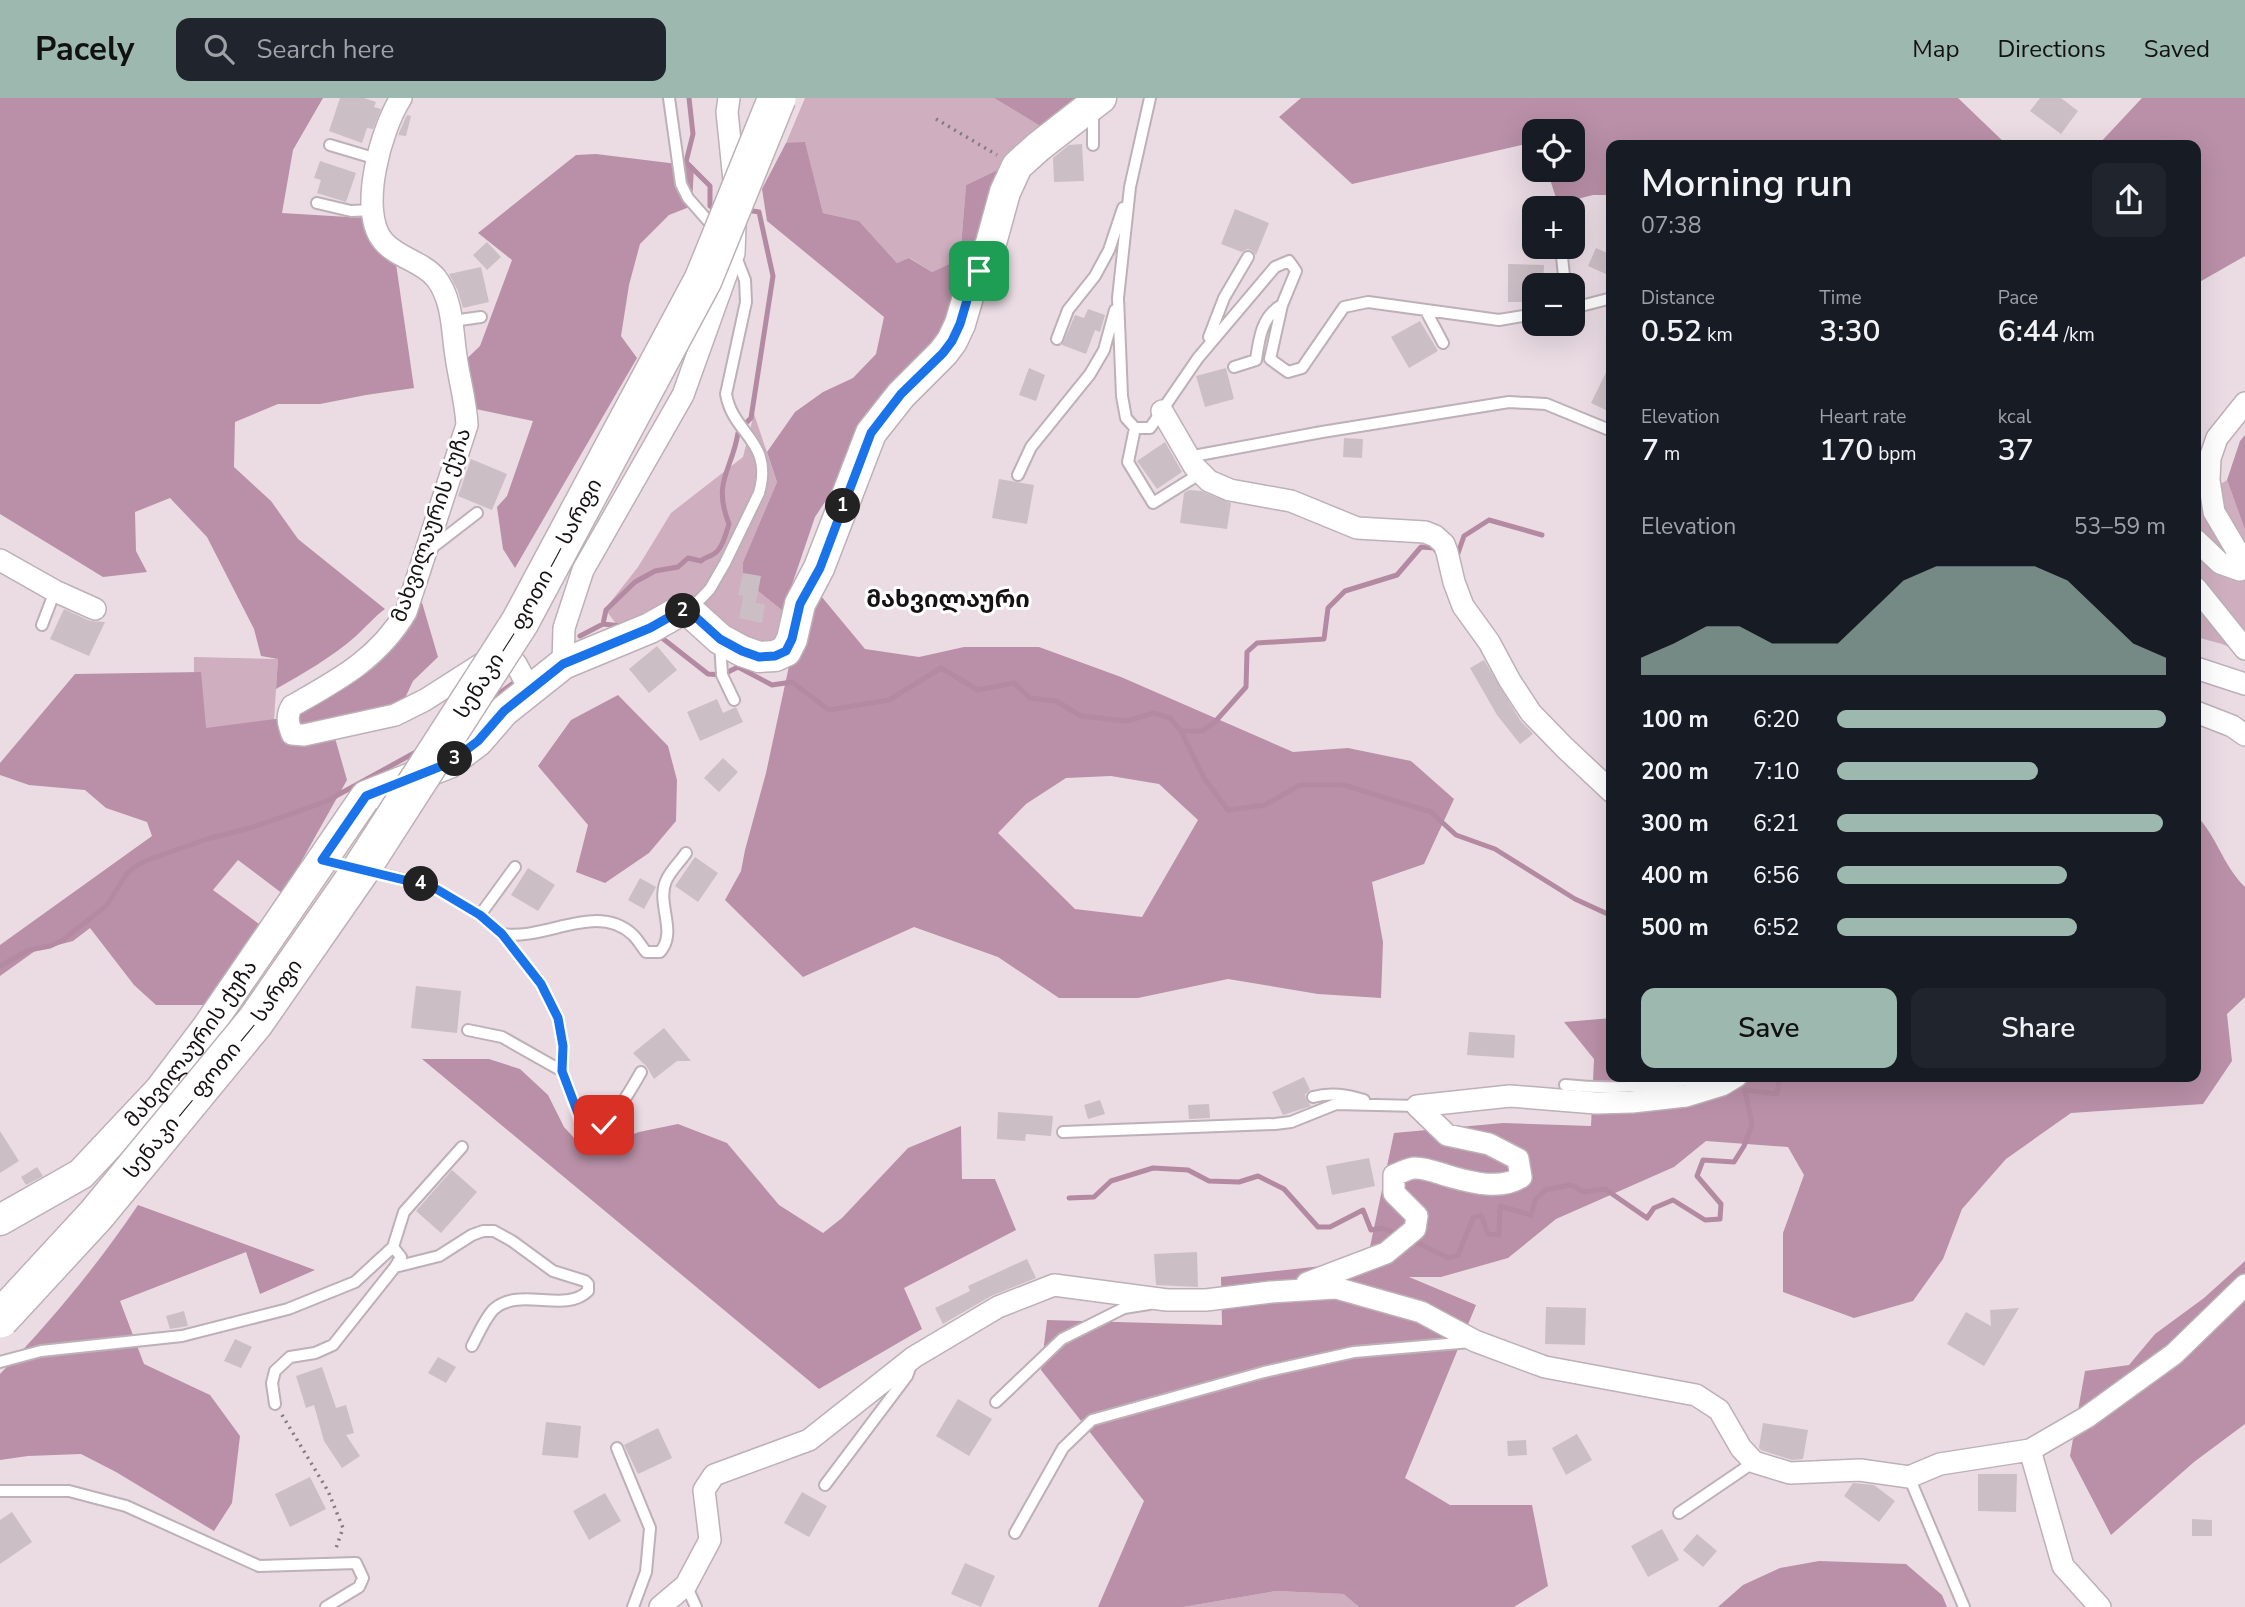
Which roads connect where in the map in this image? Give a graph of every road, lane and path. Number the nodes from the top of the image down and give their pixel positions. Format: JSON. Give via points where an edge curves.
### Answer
{"nodes":[{"id":1,"x":401,"y":98,"type":"edge"},
{"id":2,"x":669,"y":98,"type":"edge"},
{"id":3,"x":729,"y":98,"type":"edge"},
{"id":4,"x":777,"y":98,"type":"edge"},
{"id":5,"x":1150,"y":98,"type":"edge"},
{"id":6,"x":1097,"y":102,"type":"edge"},
{"id":7,"x":936,"y":119,"type":"dead end"},
{"id":8,"x":330,"y":145,"type":"dead end"},
{"id":9,"x":1093,"y":145,"type":"dead end"},
{"id":10,"x":377,"y":159,"type":"junction"},
{"id":11,"x":1017,"y":166,"type":"junction"},
{"id":12,"x":1130,"y":187,"type":"junction"},
{"id":13,"x":317,"y":203,"type":"dead end"},
{"id":14,"x":373,"y":210,"type":"junction"},
{"id":15,"x":734,"y":253,"type":"junction"},
{"id":16,"x":1248,"y":257,"type":"dead end"},
{"id":17,"x":1118,"y":298,"type":"junction"},
{"id":18,"x":1606,"y":300,"type":"edge"},
{"id":19,"x":1282,"y":305,"type":"junction"},
{"id":20,"x":1585,"y":305,"type":"edge"},
{"id":21,"x":1426,"y":311,"type":"junction"},
{"id":22,"x":1522,"y":316,"type":"edge"},
{"id":23,"x":481,"y":317,"type":"dead end"},
{"id":24,"x":452,"y":321,"type":"junction"},
{"id":25,"x":1057,"y":339,"type":"dead end"},
{"id":26,"x":1443,"y":343,"type":"dead end"},
{"id":27,"x":1198,"y":358,"type":"junction"},
{"id":28,"x":1234,"y":367,"type":"dead end"},
{"id":29,"x":2245,"y":403,"type":"edge"},
{"id":30,"x":1162,"y":411,"type":"junction"},
{"id":31,"x":1135,"y":428,"type":"junction"},
{"id":32,"x":1606,"y":429,"type":"edge"},
{"id":33,"x":1194,"y":465,"type":"junction"},
{"id":34,"x":1018,"y":475,"type":"dead end"},
{"id":35,"x":477,"y":513,"type":"dead end"},
{"id":36,"x":2201,"y":545,"type":"edge"},
{"id":37,"x":426,"y":552,"type":"junction"},
{"id":38,"x":0,"y":560,"type":"edge"},
{"id":39,"x":55,"y":591,"type":"junction"},
{"id":40,"x":2201,"y":594,"type":"edge"},
{"id":41,"x":95,"y":609,"type":"dead end"},
{"id":42,"x":689,"y":611,"type":"junction"},
{"id":43,"x":42,"y":625,"type":"dead end"},
{"id":44,"x":720,"y":639,"type":"junction"},
{"id":45,"x":2245,"y":649,"type":"edge"},
{"id":46,"x":563,"y":664,"type":"junction"},
{"id":47,"x":2201,"y":670,"type":"edge"},
{"id":48,"x":524,"y":678,"type":"junction"},
{"id":49,"x":2245,"y":684,"type":"edge"},
{"id":50,"x":734,"y":700,"type":"dead end"},
{"id":51,"x":2201,"y":714,"type":"edge"},
{"id":52,"x":2245,"y":736,"type":"edge"},
{"id":53,"x":1606,"y":786,"type":"edge"},
{"id":54,"x":687,"y":853,"type":"dead end"},
{"id":55,"x":335,"y":863,"type":"junction"},
{"id":56,"x":516,"y":867,"type":"dead end"},
{"id":57,"x":480,"y":915,"type":"junction"},
{"id":58,"x":502,"y":934,"type":"junction"},
{"id":59,"x":468,"y":1030,"type":"dead end"},
{"id":60,"x":562,"y":1071,"type":"junction"},
{"id":61,"x":641,"y":1072,"type":"dead end"},
{"id":62,"x":1682,"y":1082,"type":"edge"},
{"id":63,"x":1727,"y":1082,"type":"edge"},
{"id":64,"x":1565,"y":1085,"type":"dead end"},
{"id":65,"x":1313,"y":1097,"type":"dead end"},
{"id":66,"x":1383,"y":1106,"type":"junction"},
{"id":67,"x":1417,"y":1106,"type":"junction"},
{"id":68,"x":1063,"y":1132,"type":"dead end"},
{"id":69,"x":462,"y":1147,"type":"dead end"},
{"id":70,"x":0,"y":1220,"type":"edge"},
{"id":71,"x":393,"y":1247,"type":"junction"},
{"id":72,"x":395,"y":1267,"type":"junction"},
{"id":73,"x":2245,"y":1285,"type":"edge"},
{"id":74,"x":1287,"y":1291,"type":"junction"},
{"id":75,"x":1167,"y":1300,"type":"junction"},
{"id":76,"x":0,"y":1319,"type":"edge"},
{"id":77,"x":1475,"y":1342,"type":"junction"},
{"id":78,"x":472,"y":1346,"type":"dead end"},
{"id":79,"x":914,"y":1357,"type":"junction"},
{"id":80,"x":0,"y":1362,"type":"edge"},
{"id":81,"x":996,"y":1402,"type":"dead end"},
{"id":82,"x":275,"y":1404,"type":"joint"},
{"id":83,"x":617,"y":1448,"type":"dead end"},
{"id":84,"x":2030,"y":1450,"type":"junction"},
{"id":85,"x":1754,"y":1462,"type":"junction"},
{"id":86,"x":1909,"y":1477,"type":"junction"},
{"id":87,"x":825,"y":1485,"type":"dead end"},
{"id":88,"x":0,"y":1491,"type":"edge"},
{"id":89,"x":1679,"y":1513,"type":"dead end"},
{"id":90,"x":1015,"y":1533,"type":"dead end"},
{"id":91,"x":330,"y":1564,"type":"junction"},
{"id":92,"x":686,"y":1585,"type":"junction"},
{"id":93,"x":326,"y":1607,"type":"edge"},
{"id":94,"x":634,"y":1607,"type":"edge"},
{"id":95,"x":660,"y":1607,"type":"edge"},
{"id":96,"x":696,"y":1607,"type":"edge"},
{"id":97,"x":1964,"y":1607,"type":"edge"},
{"id":98,"x":2100,"y":1607,"type":"edge"}],
"edges":[{"from":1,"to":10,"type":"street","name":"მახვილაურის ქუჩა"},
{"from":2,"to":15,"type":"lane","via":[[681,184]]},
{"from":3,"to":15,"type":"street","via":[[737,198]]},
{"from":4,"to":76,"type":"highway","name":"სენაკი — ფოთი — სარფი","bridge":true,"via":[[703,281],[513,634],[362,868],[255,1022],[96,1214]]},
{"from":5,"to":12,"type":"lane"},
{"from":6,"to":9,"type":"lane"},
{"from":6,"to":11,"type":"street"},
{"from":7,"to":11,"type":"path"},
{"from":8,"to":10,"type":"lane"},
{"from":10,"to":14,"type":"street","name":"მახვილაურის ქუჩა"},
{"from":11,"to":44,"type":"street","via":[[952,341],[871,433],[820,568],[800,604],[786,651],[759,657]]},
{"from":12,"to":17,"type":"lane"},
{"from":12,"to":25,"type":"lane","via":[[1109,250],[1068,310]]},
{"from":13,"to":14,"type":"lane","via":[[351,211]]},
{"from":14,"to":24,"type":"street","name":"მახვილაურის ქუჩა","via":[[376,230],[385,243],[436,278]]},
{"from":15,"to":42,"type":"lane","via":[[745,280],[746,302],[726,394],[729,408],[761,456],[762,481],[725,563],[710,589]]},
{"from":15,"to":46,"type":"street","via":[[683,395],[583,570],[564,628]]},
{"from":16,"to":27,"type":"lane"},
{"from":17,"to":31,"type":"lane","via":[[1122,396],[1126,418]]},
{"from":17,"to":34,"type":"lane","via":[[1104,350],[1031,447]]},
{"from":18,"to":20,"type":"lane"},
{"from":19,"to":21,"type":"lane","via":[[1270,359],[1288,372],[1302,368],[1344,307],[1368,302]]},
{"from":19,"to":27,"type":"lane","via":[[1296,271],[1289,261],[1275,267]]},
{"from":19,"to":28,"type":"lane","via":[[1271,312],[1264,326],[1256,360]]},
{"from":21,"to":22,"type":"lane","via":[[1499,320]]},
{"from":21,"to":26,"type":"lane"},
{"from":23,"to":24,"type":"lane"},
{"from":24,"to":37,"type":"street","name":"მახვილაურის ქუჩა","via":[[467,425]]},
{"from":27,"to":30,"type":"lane"},
{"from":29,"to":36,"type":"street","via":[[2217,438],[2209,480],[2214,512],[2243,561],[2240,570],[2220,562]]},
{"from":30,"to":31,"type":"lane","via":[[1150,428]]},
{"from":30,"to":33,"type":"street"},
{"from":31,"to":33,"type":"lane","via":[[1128,462],[1153,503]]},
{"from":32,"to":33,"type":"lane","via":[[1546,404],[1508,402],[1321,432]]},
{"from":33,"to":53,"type":"street","via":[[1209,481],[1291,501],[1357,528],[1435,536],[1444,544],[1463,606],[1531,713]]},
{"from":35,"to":37,"type":"lane"},
{"from":37,"to":48,"type":"street","name":"მახვილაურის ქუჩა","via":[[393,633],[349,673],[292,706],[288,714],[292,734],[324,732],[395,715],[497,654],[508,655]]},
{"from":38,"to":39,"type":"street"},
{"from":39,"to":41,"type":"street"},
{"from":39,"to":43,"type":"lane"},
{"from":40,"to":45,"type":"street"},
{"from":42,"to":44,"type":"street"},
{"from":42,"to":46,"type":"street"},
{"from":44,"to":50,"type":"lane","via":[[722,675]]},
{"from":46,"to":48,"type":"street"},
{"from":47,"to":49,"type":"street"},
{"from":48,"to":55,"type":"street","name":"მახვილაურის ქუჩა","via":[[478,741],[449,763],[366,796]]},
{"from":51,"to":52,"type":"street"},
{"from":54,"to":58,"type":"lane","via":[[666,881],[668,929],[660,953],[646,952],[633,935],[608,921],[590,920],[532,935]]},
{"from":55,"to":57,"type":"lane","via":[[433,887]]},
{"from":55,"to":70,"type":"street","name":"მახვილაურის ქუჩა","via":[[160,1090],[81,1174]]},
{"from":56,"to":57,"type":"lane"},
{"from":57,"to":58,"type":"lane"},
{"from":58,"to":60,"type":"lane","via":[[541,984],[558,1018]]},
{"from":59,"to":60,"type":"lane","via":[[502,1037]]},
{"from":60,"to":61,"type":"lane","via":[[585,1132],[592,1133],[625,1099]]},
{"from":62,"to":64,"type":"lane","via":[[1630,1088]]},
{"from":63,"to":67,"type":"street","via":[[1686,1096],[1632,1102],[1510,1096]]},
{"from":65,"to":66,"type":"lane","via":[[1343,1094]]},
{"from":66,"to":67,"type":"lane"},
{"from":66,"to":68,"type":"lane","via":[[1336,1104],[1275,1124]]},
{"from":67,"to":74,"type":"street","via":[[1447,1135],[1489,1144],[1518,1159],[1521,1177],[1511,1184],[1479,1184],[1412,1167],[1394,1175],[1394,1194],[1416,1216],[1415,1229],[1386,1253]]},
{"from":69,"to":71,"type":"lane","via":[[404,1212]]},
{"from":71,"to":72,"type":"lane","via":[[401,1258]]},
{"from":71,"to":80,"type":"lane","via":[[355,1282],[288,1309],[182,1336],[41,1351]]},
{"from":72,"to":78,"type":"lane","via":[[439,1256],[483,1231],[494,1231],[552,1271],[588,1284],[582,1297],[572,1300],[502,1303],[492,1311]]},
{"from":72,"to":82,"type":"lane","via":[[332,1345],[290,1357],[275,1371]]},
{"from":73,"to":84,"type":"street","via":[[2174,1354],[2087,1417]]},
{"from":74,"to":75,"type":"street"},
{"from":74,"to":77,"type":"street","via":[[1336,1288],[1421,1312]]},
{"from":75,"to":79,"type":"street","via":[[1054,1285],[998,1307]]},
{"from":75,"to":81,"type":"lane","via":[[1124,1308],[1062,1339]]},
{"from":77,"to":85,"type":"street","via":[[1545,1367],[1696,1395],[1719,1410]]},
{"from":77,"to":90,"type":"lane","via":[[1354,1352],[1092,1420],[1063,1448]]},
{"from":79,"to":87,"type":"lane","via":[[907,1376]]},
{"from":79,"to":92,"type":"street","via":[[809,1440],[714,1475],[704,1490],[710,1540]]},
{"from":82,"to":91,"type":"path","via":[[328,1491],[343,1528]]},
{"from":83,"to":94,"type":"lane","via":[[650,1528],[646,1572]]},
{"from":84,"to":86,"type":"street","via":[[1940,1464]]},
{"from":84,"to":98,"type":"street","via":[[2063,1566]]},
{"from":85,"to":86,"type":"street","via":[[1790,1473],[1860,1470]]},
{"from":85,"to":89,"type":"lane"},
{"from":86,"to":97,"type":"lane"},
{"from":88,"to":91,"type":"lane","via":[[69,1491],[126,1506],[259,1566]]},
{"from":91,"to":93,"type":"lane","via":[[356,1563],[363,1578],[359,1587]]},
{"from":92,"to":95,"type":"street"},
{"from":92,"to":96,"type":"lane"}]}
